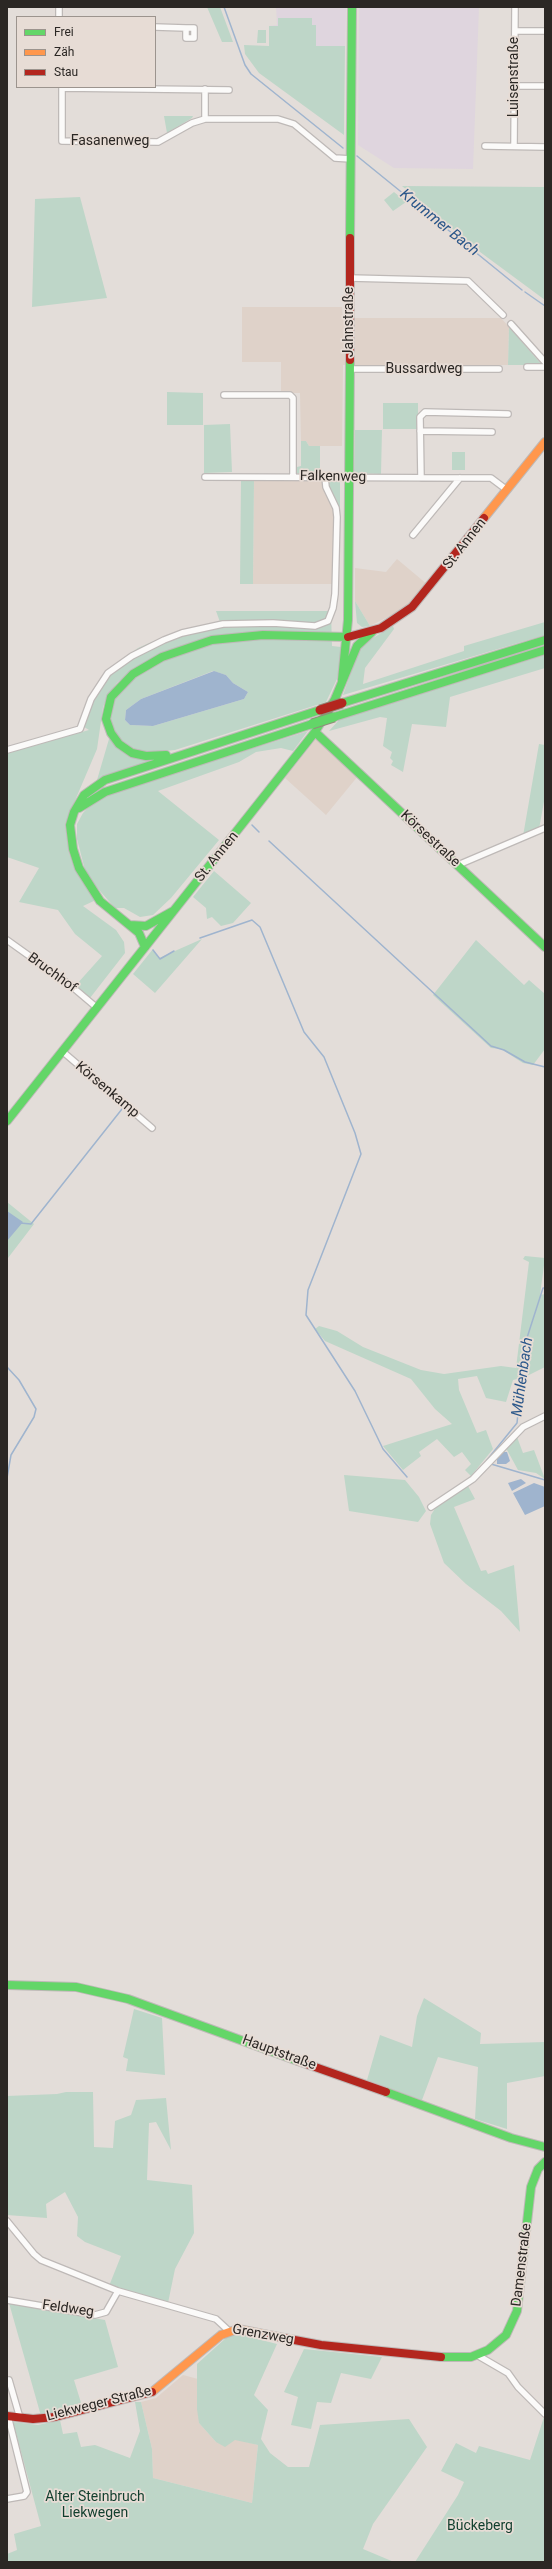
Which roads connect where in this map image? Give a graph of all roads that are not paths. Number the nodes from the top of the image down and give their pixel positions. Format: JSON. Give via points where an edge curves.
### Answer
{"nodes":[{"id":1,"x":352,"y":7,"type":"edge"},
{"id":2,"x":515,"y":7,"type":"edge"},
{"id":3,"x":156,"y":27,"type":"edge"},
{"id":4,"x":186,"y":28,"type":"dead end"},
{"id":5,"x":515,"y":31,"type":"junction"},
{"id":6,"x":545,"y":31,"type":"edge"},
{"id":7,"x":514,"y":86,"type":"junction"},
{"id":8,"x":545,"y":86,"type":"edge"},
{"id":9,"x":62,"y":88,"type":"edge"},
{"id":10,"x":134,"y":88,"type":"edge"},
{"id":11,"x":205,"y":89,"type":"junction"},
{"id":12,"x":228,"y":90,"type":"dead end"},
{"id":13,"x":205,"y":118,"type":"junction"},
{"id":14,"x":485,"y":146,"type":"dead end"},
{"id":15,"x":514,"y":146,"type":"junction"},
{"id":16,"x":545,"y":147,"type":"edge"},
{"id":17,"x":351,"y":159,"type":"junction"},
{"id":18,"x":350,"y":278,"type":"junction"},
{"id":19,"x":503,"y":315,"type":"dead end"},
{"id":20,"x":511,"y":324,"type":"dead end"},
{"id":21,"x":545,"y":362,"type":"edge"},
{"id":22,"x":527,"y":367,"type":"dead end"},
{"id":23,"x":545,"y":367,"type":"edge"},
{"id":24,"x":349,"y":368,"type":"junction"},
{"id":25,"x":499,"y":369,"type":"dead end"},
{"id":26,"x":224,"y":395,"type":"dead end"},
{"id":27,"x":508,"y":414,"type":"dead end"},
{"id":28,"x":420,"y":431,"type":"junction"},
{"id":29,"x":492,"y":432,"type":"dead end"},
{"id":30,"x":545,"y":442,"type":"edge"},
{"id":31,"x":293,"y":476,"type":"junction"},
{"id":32,"x":205,"y":477,"type":"dead end"},
{"id":33,"x":325,"y":477,"type":"junction"},
{"id":34,"x":348,"y":477,"type":"junction"},
{"id":35,"x":421,"y":478,"type":"junction"},
{"id":36,"x":460,"y":478,"type":"junction"},
{"id":37,"x":507,"y":490,"type":"junction"},
{"id":38,"x":413,"y":534,"type":"dead end"},
{"id":39,"x":372,"y":632,"type":"junction"},
{"id":40,"x":348,"y":637,"type":"junction"},
{"id":41,"x":545,"y":640,"type":"edge"},
{"id":42,"x":545,"y":650,"type":"edge"},
{"id":43,"x":342,"y":680,"type":"junction"},
{"id":44,"x":313,"y":728,"type":"junction"},
{"id":45,"x":199,"y":748,"type":"junction"},
{"id":46,"x":7,"y":750,"type":"edge"},
{"id":47,"x":74,"y":812,"type":"junction"},
{"id":48,"x":545,"y":828,"type":"edge"},
{"id":49,"x":458,"y":865,"type":"junction"},
{"id":50,"x":174,"y":911,"type":"junction"},
{"id":51,"x":130,"y":925,"type":"junction"},
{"id":52,"x":7,"y":940,"type":"edge"},
{"id":53,"x":145,"y":947,"type":"junction"},
{"id":54,"x":545,"y":947,"type":"edge"},
{"id":55,"x":96,"y":1007,"type":"junction"},
{"id":56,"x":62,"y":1051,"type":"junction"},
{"id":57,"x":7,"y":1121,"type":"edge"},
{"id":58,"x":152,"y":1128,"type":"dead end"},
{"id":59,"x":545,"y":1416,"type":"edge"},
{"id":60,"x":431,"y":1507,"type":"dead end"},
{"id":61,"x":7,"y":1985,"type":"edge"},
{"id":62,"x":545,"y":2147,"type":"edge"},
{"id":63,"x":545,"y":2162,"type":"edge"},
{"id":64,"x":7,"y":2221,"type":"edge"},
{"id":65,"x":118,"y":2291,"type":"junction"},
{"id":66,"x":7,"y":2300,"type":"edge"},
{"id":67,"x":229,"y":2331,"type":"junction"},
{"id":68,"x":477,"y":2355,"type":"junction"},
{"id":69,"x":9,"y":2380,"type":"dead end"},
{"id":70,"x":545,"y":2414,"type":"edge"},
{"id":71,"x":8,"y":2416,"type":"edge"},
{"id":72,"x":20,"y":2418,"type":"junction"},
{"id":73,"x":7,"y":2499,"type":"edge"}],
"edges":[{"from":1,"to":17,"type":"main road","name":"Jahnstraße"},
{"from":2,"to":5,"type":"street","name":"Luisenstraße"},
{"from":3,"to":4,"type":"street"},
{"from":5,"to":6,"type":"street"},
{"from":5,"to":7,"type":"street","name":"Luisenstraße"},
{"from":7,"to":8,"type":"street"},
{"from":7,"to":15,"type":"street","name":"Luisenstraße"},
{"from":9,"to":13,"type":"street","name":"Fasanenweg","via":[[62,141],[158,142],[192,122]]},
{"from":10,"to":11,"type":"street","name":"Fasanenweg"},
{"from":11,"to":12,"type":"street","name":"Fasanenweg"},
{"from":11,"to":13,"type":"street"},
{"from":13,"to":17,"type":"street","name":"Fasanenweg","via":[[285,120],[294,124],[335,158]]},
{"from":14,"to":15,"type":"street"},
{"from":15,"to":16,"type":"street"},
{"from":17,"to":18,"type":"main road","name":"Jahnstraße"},
{"from":18,"to":19,"type":"street","via":[[468,281]]},
{"from":18,"to":24,"type":"main road","name":"Jahnstraße"},
{"from":20,"to":21,"type":"street"},
{"from":22,"to":23,"type":"street"},
{"from":24,"to":25,"type":"street","name":"Bussardweg"},
{"from":24,"to":34,"type":"main road","name":"Jahnstraße"},
{"from":26,"to":31,"type":"street","via":[[290,395],[293,398]]},
{"from":27,"to":28,"type":"street","via":[[425,412],[420,417]]},
{"from":28,"to":29,"type":"street"},
{"from":28,"to":35,"type":"street"},
{"from":30,"to":37,"type":"main road","name":"St. Annen"},
{"from":31,"to":32,"type":"street","name":"Falkenweg"},
{"from":31,"to":33,"type":"street","name":"Falkenweg"},
{"from":33,"to":34,"type":"street","name":"Falkenweg"},
{"from":33,"to":46,"type":"street","via":[[328,492],[336,508],[337,521],[334,608],[328,621],[315,626],[273,622],[223,624],[182,633],[164,640],[132,656],[108,673],[91,699],[80,729]]},
{"from":34,"to":35,"type":"street","name":"Falkenweg"},
{"from":34,"to":40,"type":"main road","name":"Jahnstraße"},
{"from":35,"to":36,"type":"street","name":"Falkenweg"},
{"from":36,"to":37,"type":"street","name":"Falkenweg","via":[[491,478]]},
{"from":36,"to":38,"type":"street"},
{"from":37,"to":39,"type":"main road","name":"St. Annen","via":[[419,600],[399,617]]},
{"from":39,"to":40,"type":"main road","name":"St. Annen"},
{"from":39,"to":43,"type":"main road","name":"St. Annen","via":[[357,646]]},
{"from":40,"to":43,"type":"main road","name":"St. Annen"},
{"from":40,"to":45,"type":"main road","via":[[316,638],[263,634],[212,640],[162,657],[133,674],[111,697],[106,719],[119,744],[132,753],[163,756]]},
{"from":41,"to":45,"type":"main road","bridge":true},
{"from":42,"to":44,"type":"main road","bridge":true,"via":[[334,717]]},
{"from":43,"to":44,"type":"main road","name":"St. Annen","via":[[335,699]]},
{"from":44,"to":47,"type":"main road","via":[[105,792]]},
{"from":44,"to":49,"type":"main road","name":"Körsestraße"},
{"from":44,"to":50,"type":"main road","name":"St. Annen"},
{"from":45,"to":47,"type":"main road","via":[[104,780],[84,795]]},
{"from":47,"to":51,"type":"main road","via":[[70,825],[71,837],[83,878],[100,901]]},
{"from":48,"to":49,"type":"street"},
{"from":49,"to":54,"type":"main road","name":"Körsestraße"},
{"from":50,"to":51,"type":"main road","via":[[146,926]]},
{"from":50,"to":53,"type":"main road","name":"St. Annen"},
{"from":51,"to":53,"type":"main road","via":[[139,934]]},
{"from":52,"to":55,"type":"street","name":"Bruchhof"},
{"from":53,"to":55,"type":"main road","name":"St. Annen"},
{"from":55,"to":56,"type":"main road","name":"St. Annen"},
{"from":56,"to":57,"type":"main road","name":"St. Annen"},
{"from":56,"to":58,"type":"street","name":"Körsenkamp"},
{"from":59,"to":60,"type":"street","via":[[522,1427],[473,1479]]},
{"from":61,"to":62,"type":"main road","name":"Hauptstraße","via":[[76,1987],[128,1999],[511,2138]]},
{"from":63,"to":68,"type":"main road","name":"Damenstraße","via":[[538,2170],[531,2187],[520,2294],[513,2323],[498,2343]]},
{"from":64,"to":65,"type":"street","name":"Grenzweg","via":[[41,2260]]},
{"from":65,"to":66,"type":"street","name":"Feldweg","via":[[106,2312],[95,2315]]},
{"from":65,"to":67,"type":"street","name":"Grenzweg","via":[[216,2319]]},
{"from":67,"to":68,"type":"main road","name":"Grenzweg","via":[[247,2330],[299,2342],[450,2358]]},
{"from":67,"to":72,"type":"main road","name":"Liekweger Straße","via":[[155,2390],[55,2417]]},
{"from":68,"to":70,"type":"street","via":[[508,2373]]},
{"from":69,"to":72,"type":"street"},
{"from":71,"to":72,"type":"main road","name":"Liekweger Straße"},
{"from":71,"to":73,"type":"street","via":[[26,2492],[24,2496]]}]}
